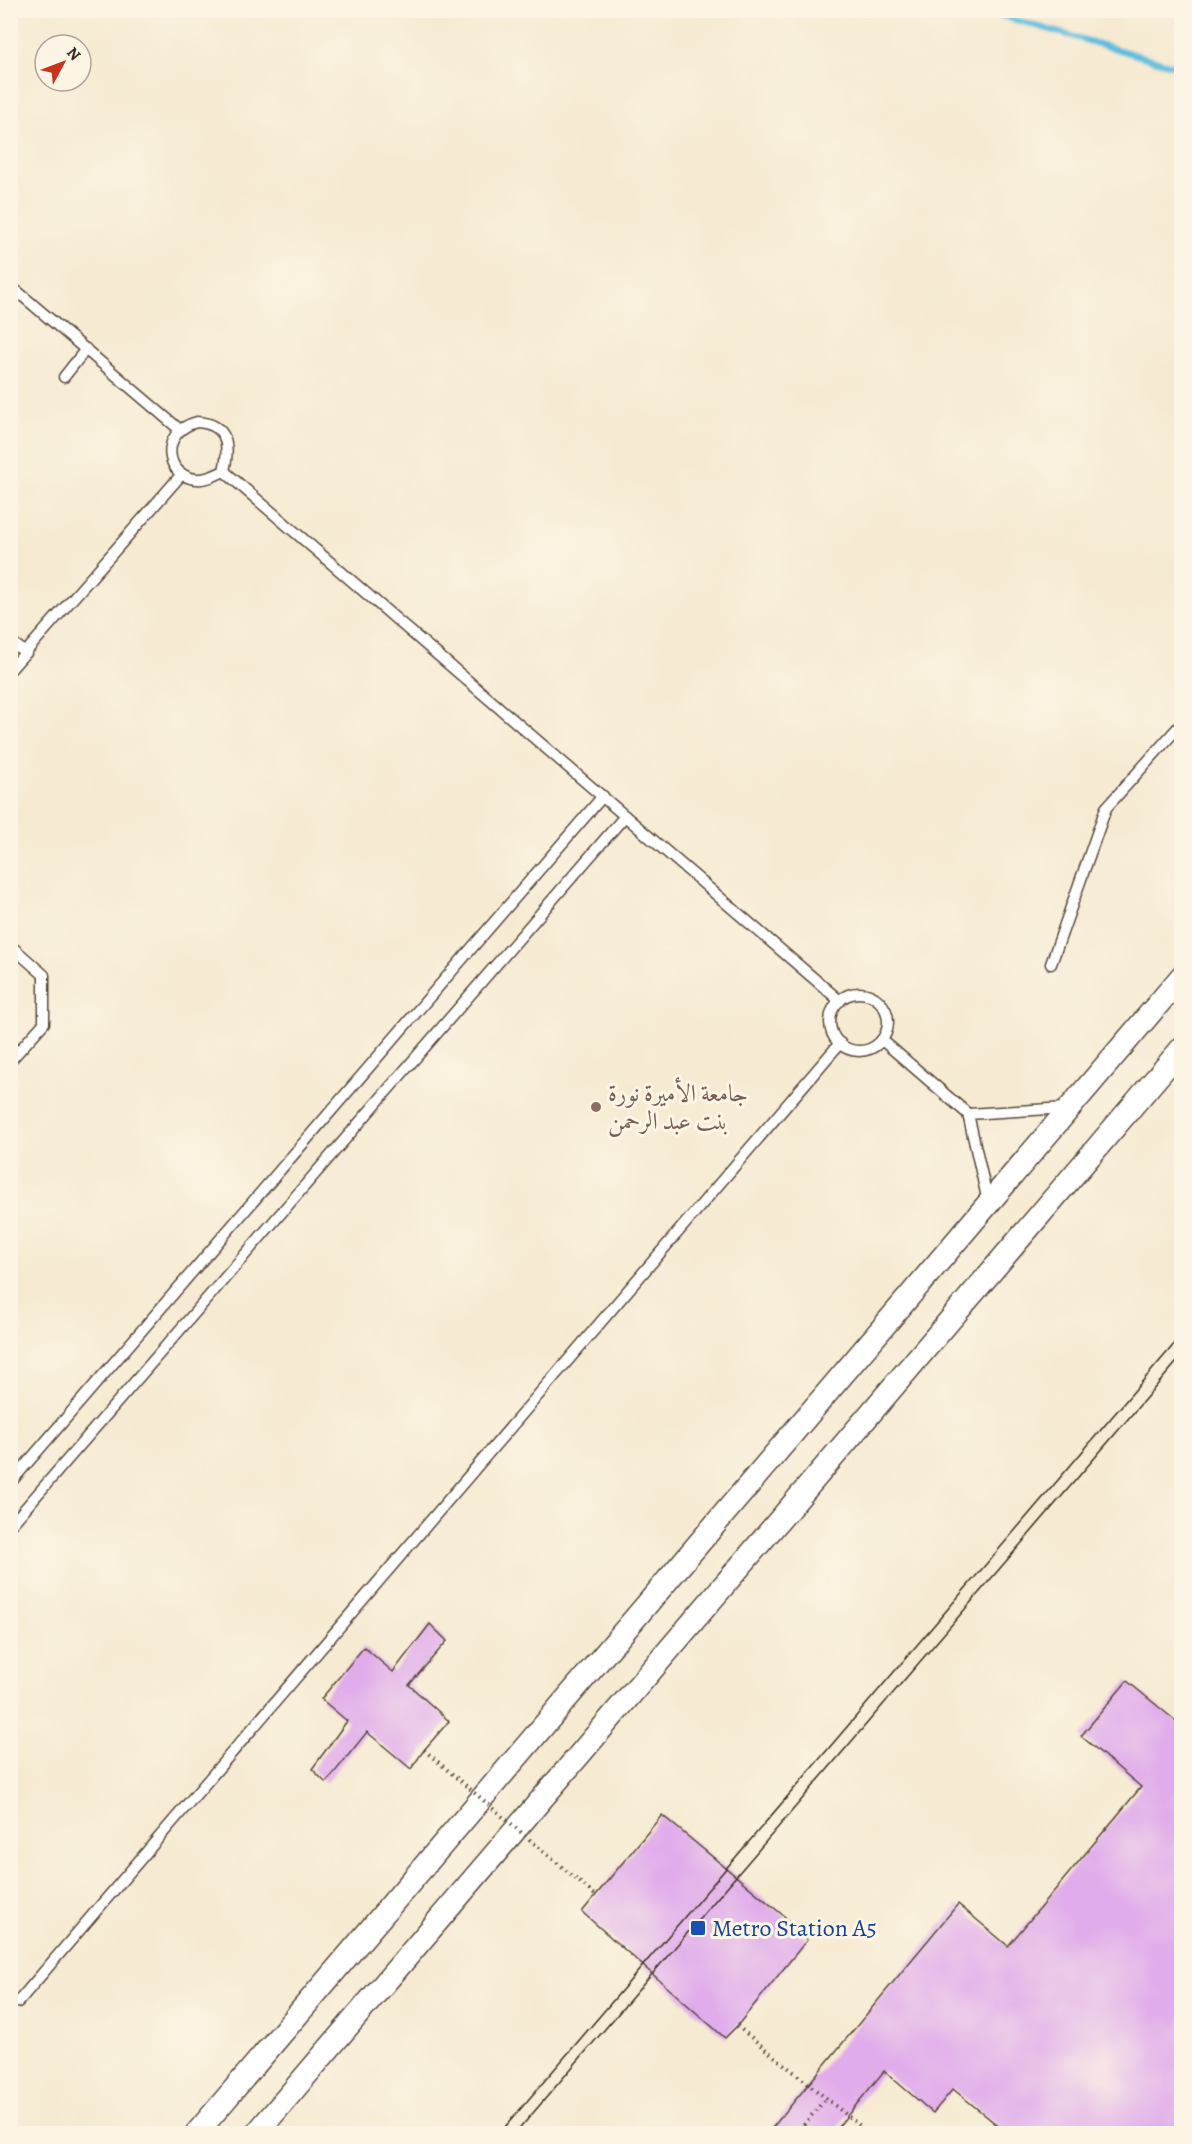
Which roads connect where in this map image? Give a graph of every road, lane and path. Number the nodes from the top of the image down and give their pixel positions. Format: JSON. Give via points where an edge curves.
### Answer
{"nodes":[{"id":1,"x":10,"y":293,"type":"edge"},
{"id":2,"x":86,"y":349,"type":"junction"},
{"id":3,"x":64,"y":377,"type":"dead end"},
{"id":4,"x":180,"y":429,"type":"junction"},
{"id":5,"x":224,"y":471,"type":"junction"},
{"id":6,"x":182,"y":474,"type":"junction"},
{"id":7,"x":10,"y":640,"type":"edge"},
{"id":8,"x":26,"y":653,"type":"junction"},
{"id":9,"x":10,"y":670,"type":"edge"},
{"id":10,"x":1182,"y":723,"type":"edge"},
{"id":11,"x":603,"y":796,"type":"junction"},
{"id":12,"x":625,"y":816,"type":"junction"},
{"id":13,"x":10,"y":945,"type":"edge"},
{"id":14,"x":1051,"y":964,"type":"dead end"},
{"id":15,"x":1182,"y":976,"type":"edge"},
{"id":16,"x":840,"y":1001,"type":"junction"},
{"id":17,"x":882,"y":1040,"type":"junction"},
{"id":18,"x":840,"y":1043,"type":"junction"},
{"id":19,"x":1182,"y":1048,"type":"edge"},
{"id":20,"x":10,"y":1061,"type":"edge"},
{"id":21,"x":1070,"y":1108,"type":"junction"},
{"id":22,"x":968,"y":1114,"type":"junction"},
{"id":23,"x":989,"y":1203,"type":"junction"},
{"id":24,"x":10,"y":1483,"type":"edge"},
{"id":25,"x":10,"y":1526,"type":"edge"},
{"id":26,"x":424,"y":1750,"type":"dead end"},
{"id":27,"x":595,"y":1895,"type":"dead end"},
{"id":28,"x":10,"y":2004,"type":"edge"},
{"id":29,"x":737,"y":2026,"type":"dead end"},
{"id":30,"x":827,"y":2097,"type":"junction"},
{"id":31,"x":196,"y":2133,"type":"edge"},
{"id":32,"x":256,"y":2133,"type":"edge"},
{"id":33,"x":796,"y":2133,"type":"edge"},
{"id":34,"x":870,"y":2133,"type":"edge"}],
"edges":[{"from":1,"to":2,"type":"lane","via":[[18,292]]},
{"from":2,"to":3,"type":"lane"},
{"from":2,"to":4,"type":"lane"},
{"from":4,"to":5,"type":"lane","via":[[206,422],[222,433],[228,451]]},
{"from":4,"to":6,"type":"lane","via":[[170,454]]},
{"from":5,"to":6,"type":"lane","via":[[206,479]]},
{"from":5,"to":11,"type":"lane"},
{"from":6,"to":8,"type":"lane"},
{"from":7,"to":8,"type":"lane"},
{"from":8,"to":9,"type":"lane"},
{"from":10,"to":14,"type":"lane","via":[[1106,808]]},
{"from":11,"to":12,"type":"lane"},
{"from":11,"to":24,"type":"lane"},
{"from":12,"to":16,"type":"lane"},
{"from":12,"to":25,"type":"lane"},
{"from":13,"to":20,"type":"lane","via":[[44,975],[44,1023]]},
{"from":15,"to":21,"type":"street"},
{"from":16,"to":17,"type":"lane","via":[[857,994],[875,998],[888,1022]]},
{"from":16,"to":18,"type":"lane","via":[[831,1017],[834,1036]]},
{"from":17,"to":18,"type":"lane","via":[[875,1047],[857,1051]]},
{"from":17,"to":22,"type":"lane"},
{"from":18,"to":28,"type":"lane","via":[[18,2002]]},
{"from":19,"to":32,"type":"street"},
{"from":21,"to":22,"type":"lane"},
{"from":21,"to":23,"type":"street"},
{"from":22,"to":23,"type":"lane"},
{"from":23,"to":31,"type":"street"},
{"from":26,"to":27,"type":"path","bridge":true},
{"from":29,"to":30,"type":"path"},
{"from":30,"to":33,"type":"path"},
{"from":30,"to":34,"type":"path"}]}
